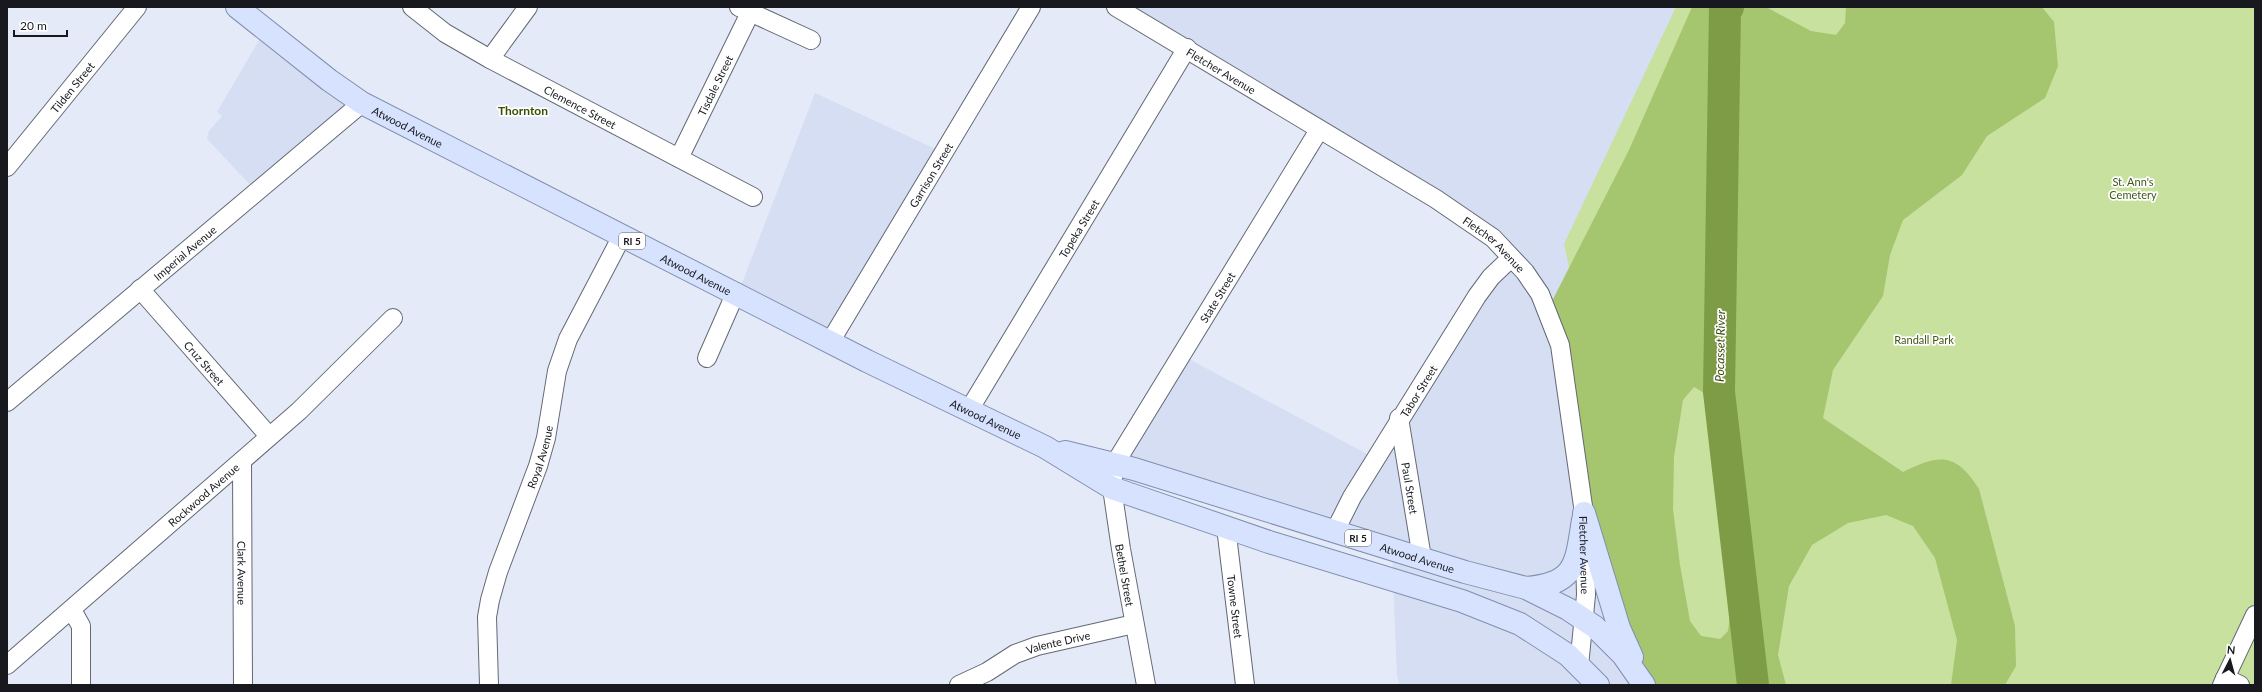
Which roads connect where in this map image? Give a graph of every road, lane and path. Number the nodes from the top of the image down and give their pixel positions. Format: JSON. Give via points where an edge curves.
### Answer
{"nodes":[{"id":1,"x":136,"y":7,"type":"edge"},
{"id":2,"x":237,"y":7,"type":"edge"},
{"id":3,"x":412,"y":7,"type":"edge"},
{"id":4,"x":528,"y":7,"type":"edge"},
{"id":5,"x":1031,"y":7,"type":"edge"},
{"id":6,"x":1116,"y":7,"type":"edge"},
{"id":7,"x":745,"y":10,"type":"edge"},
{"id":8,"x":811,"y":40,"type":"dead end"},
{"id":9,"x":1187,"y":48,"type":"junction"},
{"id":10,"x":490,"y":59,"type":"junction"},
{"id":11,"x":362,"y":103,"type":"junction"},
{"id":12,"x":1319,"y":130,"type":"junction"},
{"id":13,"x":679,"y":158,"type":"junction"},
{"id":14,"x":7,"y":167,"type":"edge"},
{"id":15,"x":753,"y":197,"type":"dead end"},
{"id":16,"x":622,"y":236,"type":"junction"},
{"id":17,"x":1511,"y":258,"type":"junction"},
{"id":18,"x":140,"y":289,"type":"junction"},
{"id":19,"x":736,"y":292,"type":"junction"},
{"id":20,"x":393,"y":318,"type":"dead end"},
{"id":21,"x":830,"y":342,"type":"junction"},
{"id":22,"x":707,"y":358,"type":"dead end"},
{"id":23,"x":7,"y":402,"type":"edge"},
{"id":24,"x":969,"y":410,"type":"junction"},
{"id":25,"x":1399,"y":418,"type":"junction"},
{"id":26,"x":268,"y":436,"type":"junction"},
{"id":27,"x":1045,"y":447,"type":"junction"},
{"id":28,"x":242,"y":461,"type":"junction"},
{"id":29,"x":1114,"y":465,"type":"junction"},
{"id":30,"x":1112,"y":488,"type":"junction"},
{"id":31,"x":1584,"y":512,"type":"junction"},
{"id":32,"x":1226,"y":527,"type":"junction"},
{"id":33,"x":1335,"y":531,"type":"junction"},
{"id":34,"x":1422,"y":558,"type":"junction"},
{"id":35,"x":1526,"y":588,"type":"junction"},
{"id":36,"x":72,"y":610,"type":"junction"},
{"id":37,"x":2255,"y":616,"type":"edge"},
{"id":38,"x":1584,"y":619,"type":"junction"},
{"id":39,"x":1134,"y":624,"type":"junction"},
{"id":40,"x":7,"y":664,"type":"edge"},
{"id":41,"x":1579,"y":666,"type":"junction"},
{"id":42,"x":989,"y":678,"type":"edge"},
{"id":43,"x":1643,"y":683,"type":"edge"},
{"id":44,"x":2229,"y":683,"type":"edge"},
{"id":45,"x":82,"y":685,"type":"edge"},
{"id":46,"x":243,"y":685,"type":"edge"},
{"id":47,"x":489,"y":685,"type":"edge"},
{"id":48,"x":959,"y":685,"type":"edge"},
{"id":49,"x":1146,"y":685,"type":"edge"},
{"id":50,"x":1246,"y":685,"type":"edge"},
{"id":51,"x":1598,"y":685,"type":"edge"}],
"edges":[{"from":1,"to":14,"type":"street","name":"Tilden Street"},
{"from":2,"to":11,"type":"main road","name":"Atwood Avenue","number":"RI 5"},
{"from":3,"to":10,"type":"street","name":"Clemence Street","via":[[445,33]]},
{"from":4,"to":10,"type":"street"},
{"from":5,"to":21,"type":"street","name":"Garrison Street"},
{"from":6,"to":9,"type":"street","name":"Fletcher Avenue"},
{"from":7,"to":8,"type":"street"},
{"from":7,"to":13,"type":"street","name":"Tisdale Street"},
{"from":9,"to":12,"type":"street","name":"Fletcher Avenue"},
{"from":9,"to":24,"type":"street","name":"Topeka Street"},
{"from":10,"to":13,"type":"street","name":"Clemence Street"},
{"from":11,"to":16,"type":"main road","name":"Atwood Avenue","number":"RI 5"},
{"from":11,"to":18,"type":"street","name":"Imperial Avenue"},
{"from":12,"to":17,"type":"street","name":"Fletcher Avenue","via":[[1436,199],[1493,238]]},
{"from":12,"to":29,"type":"street","name":"State Street"},
{"from":13,"to":15,"type":"street","name":"Clemence Street"},
{"from":16,"to":19,"type":"main road","name":"Atwood Avenue","number":"RI 5"},
{"from":16,"to":47,"type":"street","name":"Royal Avenue","via":[[568,339],[557,371],[546,438],[538,466],[490,600],[487,616]]},
{"from":17,"to":25,"type":"street","name":"Tabor Street","via":[[1491,277],[1477,296]]},
{"from":17,"to":31,"type":"street","name":"Fletcher Avenue","via":[[1525,272],[1540,294],[1560,345]]},
{"from":18,"to":23,"type":"street","name":"Imperial Avenue"},
{"from":18,"to":26,"type":"street","name":"Cruz Street"},
{"from":19,"to":21,"type":"main road","name":"Atwood Avenue","number":"RI 5"},
{"from":19,"to":22,"type":"street"},
{"from":20,"to":26,"type":"street","name":"Rockwood Avenue","via":[[298,411]]},
{"from":21,"to":24,"type":"main road","name":"Atwood Avenue","number":"RI 5"},
{"from":24,"to":27,"type":"main road","name":"Atwood Avenue","number":"RI 5"},
{"from":25,"to":33,"type":"street","name":"Tabor Street","via":[[1352,496]]},
{"from":25,"to":34,"type":"street","name":"Paul Street"},
{"from":26,"to":28,"type":"street","name":"Rockwood Avenue"},
{"from":27,"to":29,"type":"main road","name":"Atwood Avenue","number":"RI 5"},
{"from":27,"to":30,"type":"main road","name":"Atwood Avenue","number":"RI 5"},
{"from":28,"to":36,"type":"street","name":"Rockwood Avenue"},
{"from":28,"to":46,"type":"street","name":"Clark Avenue"},
{"from":29,"to":30,"type":"street","name":"Bethel Street"},
{"from":29,"to":33,"type":"main road","name":"Atwood Avenue","number":"RI 5"},
{"from":30,"to":32,"type":"main road","name":"Atwood Avenue","number":"RI 5"},
{"from":30,"to":39,"type":"street","name":"Bethel Street"},
{"from":31,"to":35,"type":"main road","via":[[1577,555],[1572,567],[1561,581],[1543,587]]},
{"from":31,"to":38,"type":"street","name":"Fletcher Avenue"},
{"from":31,"to":43,"type":"main road","via":[[1619,628]]},
{"from":32,"to":41,"type":"main road","name":"Atwood Avenue","number":"RI 5","via":[[1462,601],[1520,624],[1552,643]]},
{"from":32,"to":50,"type":"street","name":"Towne Street"},
{"from":33,"to":34,"type":"main road","name":"Atwood Avenue","number":"RI 5"},
{"from":34,"to":35,"type":"main road","name":"Atwood Avenue","number":"RI 5"},
{"from":35,"to":38,"type":"main road","name":"Atwood Avenue","number":"RI 5"},
{"from":36,"to":40,"type":"street","name":"Rockwood Avenue"},
{"from":36,"to":45,"type":"street","via":[[81,626]]},
{"from":37,"to":44,"type":"street"},
{"from":38,"to":41,"type":"street","name":"Fletcher Avenue"},
{"from":38,"to":43,"type":"main road","name":"Atwood Avenue","number":"RI 5","via":[[1622,655]]},
{"from":39,"to":42,"type":"street","name":"Valente Drive","via":[[1037,646],[1015,654]]},
{"from":39,"to":49,"type":"street","name":"Bethel Street","via":[[1143,659]]},
{"from":41,"to":51,"type":"main road","name":"Atwood Avenue","number":"RI 5"},
{"from":42,"to":48,"type":"street","name":"Valente Drive"}]}
